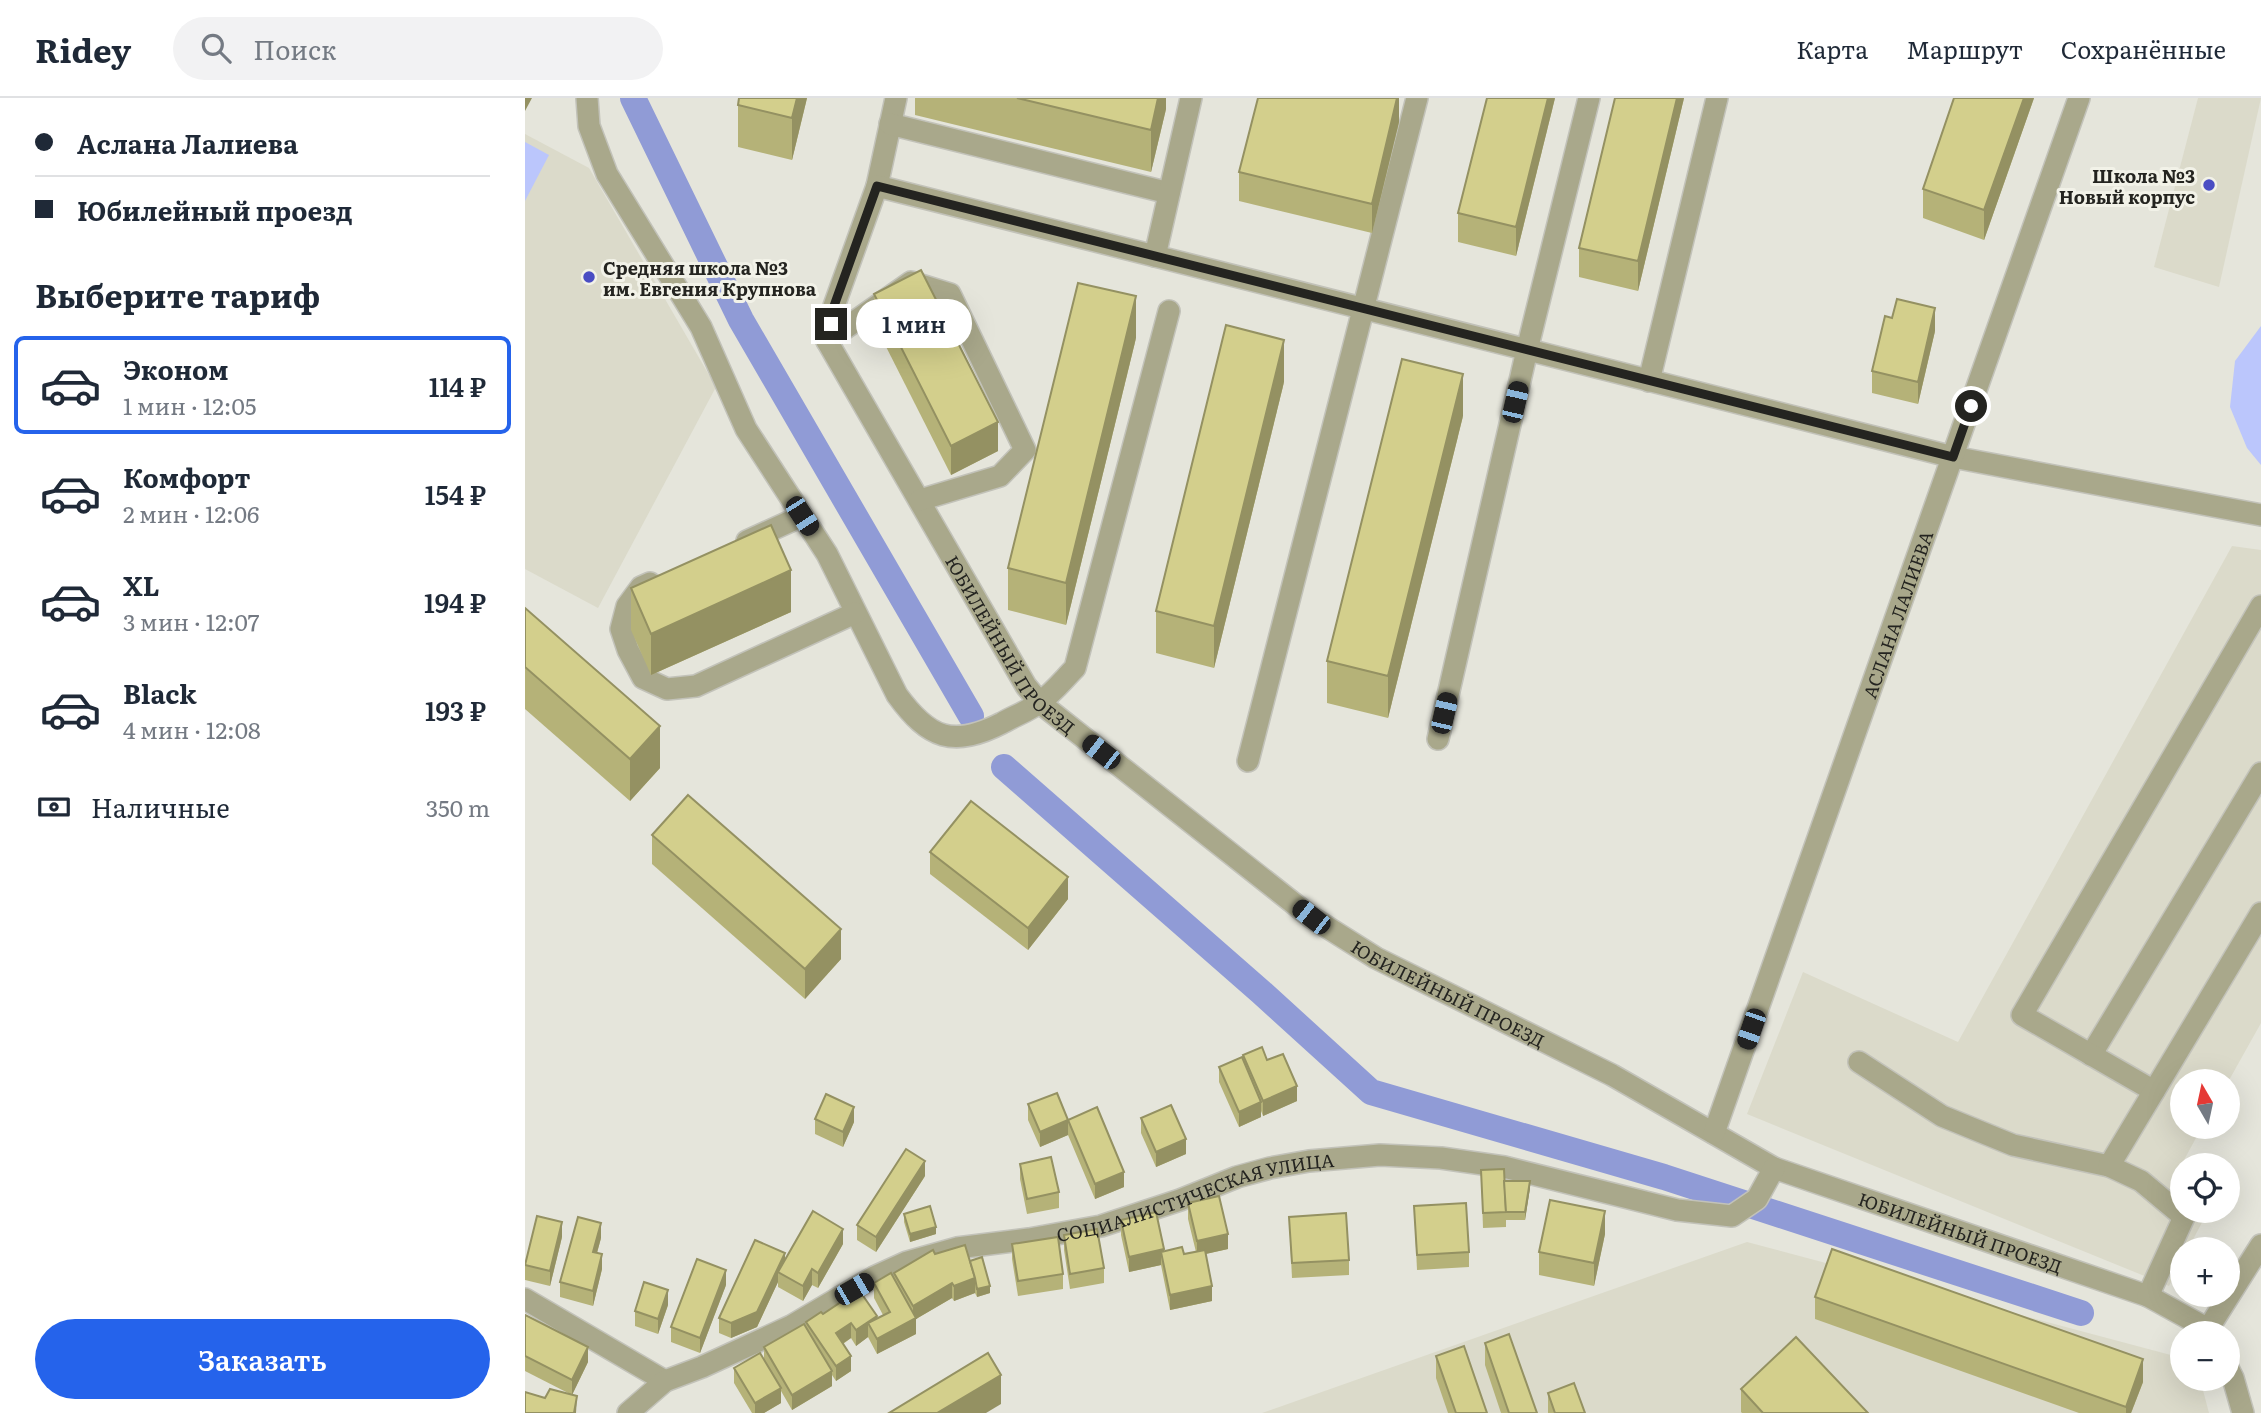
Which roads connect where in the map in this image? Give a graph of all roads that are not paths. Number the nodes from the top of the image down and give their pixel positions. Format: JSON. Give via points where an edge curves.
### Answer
{"nodes":[{"id":1,"x":587,"y":98,"type":"edge"},
{"id":2,"x":895,"y":98,"type":"edge"},
{"id":3,"x":1417,"y":98,"type":"edge"},
{"id":4,"x":1589,"y":98,"type":"edge"},
{"id":5,"x":1717,"y":98,"type":"edge"},
{"id":6,"x":2079,"y":98,"type":"edge"},
{"id":7,"x":1187,"y":99,"type":"edge"},
{"id":8,"x":890,"y":124,"type":"junction"},
{"id":9,"x":877,"y":186,"type":"junction"},
{"id":10,"x":1169,"y":193,"type":"junction"},
{"id":11,"x":1155,"y":256,"type":"junction"},
{"id":12,"x":1362,"y":309,"type":"junction"},
{"id":13,"x":1169,"y":311,"type":"dead end"},
{"id":14,"x":827,"y":341,"type":"junction"},
{"id":15,"x":1527,"y":350,"type":"junction"},
{"id":16,"x":1649,"y":380,"type":"junction"},
{"id":17,"x":1953,"y":457,"type":"junction"},
{"id":18,"x":920,"y":500,"type":"junction"},
{"id":19,"x":2261,"y":515,"type":"edge"},
{"id":20,"x":802,"y":516,"type":"junction"},
{"id":21,"x":728,"y":549,"type":"edge"},
{"id":22,"x":666,"y":576,"type":"edge"},
{"id":23,"x":2261,"y":606,"type":"edge"},
{"id":24,"x":855,"y":613,"type":"junction"},
{"id":25,"x":1040,"y":703,"type":"junction"},
{"id":26,"x":1438,"y":739,"type":"dead end"},
{"id":27,"x":1248,"y":761,"type":"dead end"},
{"id":28,"x":2261,"y":774,"type":"edge"},
{"id":29,"x":2261,"y":913,"type":"edge"},
{"id":30,"x":2091,"y":1055,"type":"junction"},
{"id":31,"x":1859,"y":1062,"type":"dead end"},
{"id":32,"x":2154,"y":1091,"type":"junction"},
{"id":33,"x":1714,"y":1133,"type":"junction"},
{"id":34,"x":2109,"y":1166,"type":"junction"},
{"id":35,"x":1774,"y":1168,"type":"junction"},
{"id":36,"x":2261,"y":1245,"type":"edge"},
{"id":37,"x":2148,"y":1296,"type":"junction"},
{"id":38,"x":525,"y":1299,"type":"edge"},
{"id":39,"x":2192,"y":1321,"type":"edge"},
{"id":40,"x":2216,"y":1321,"type":"edge"},
{"id":41,"x":665,"y":1381,"type":"junction"},
{"id":42,"x":2236,"y":1391,"type":"edge"},
{"id":43,"x":628,"y":1413,"type":"edge"},
{"id":44,"x":2242,"y":1413,"type":"edge"}],
"edges":[{"from":1,"to":20,"type":"street","via":[[589,126],[607,174],[701,327],[746,429]]},
{"from":2,"to":8,"type":"street"},
{"from":3,"to":12,"type":"street"},
{"from":4,"to":15,"type":"street"},
{"from":5,"to":16,"type":"street"},
{"from":6,"to":17,"type":"street","name":"АСЛАНА ЛАЛИЕВА"},
{"from":7,"to":10,"type":"street"},
{"from":8,"to":9,"type":"street"},
{"from":8,"to":10,"type":"street"},
{"from":9,"to":11,"type":"street"},
{"from":9,"to":14,"type":"street","via":[[834,306]]},
{"from":10,"to":11,"type":"street"},
{"from":11,"to":12,"type":"street"},
{"from":12,"to":15,"type":"street"},
{"from":12,"to":27,"type":"street"},
{"from":13,"to":25,"type":"street","via":[[1075,668]]},
{"from":14,"to":18,"type":"street","name":"ЮБИЛЕЙНЫЙ ПРОЕЗД"},
{"from":14,"to":18,"type":"street","via":[[911,282],[950,294],[1025,450],[1000,476]]},
{"from":15,"to":16,"type":"street"},
{"from":15,"to":26,"type":"street"},
{"from":16,"to":17,"type":"street"},
{"from":17,"to":19,"type":"street"},
{"from":17,"to":33,"type":"street","name":"АСЛАНА ЛАЛИЕВА"},
{"from":18,"to":25,"type":"street","name":"ЮБИЛЕЙНЫЙ ПРОЕЗД"},
{"from":20,"to":21,"type":"street"},
{"from":20,"to":24,"type":"street","via":[[827,554]]},
{"from":22,"to":24,"type":"street","via":[[641,587],[627,606],[621,629],[643,678],[667,689],[696,686]]},
{"from":23,"to":30,"type":"street","via":[[2022,1016]]},
{"from":24,"to":25,"type":"street","via":[[897,695],[927,728],[944,736],[964,737]]},
{"from":25,"to":33,"type":"street","name":"ЮБИЛЕЙНЫЙ ПРОЕЗД","via":[[1311,917],[1375,958],[1612,1075]]},
{"from":28,"to":30,"type":"street"},
{"from":29,"to":32,"type":"street"},
{"from":30,"to":32,"type":"street"},
{"from":31,"to":34,"type":"street","via":[[1942,1116],[2013,1145]]},
{"from":32,"to":34,"type":"street"},
{"from":33,"to":35,"type":"street","name":"ЮБИЛЕЙНЫЙ ПРОЕЗД"},
{"from":34,"to":37,"type":"street","via":[[2141,1181],[2184,1217]]},
{"from":35,"to":37,"type":"street","name":"ЮБИЛЕЙНЫЙ ПРОЕЗД"},
{"from":35,"to":41,"type":"street","name":"СОЦИАЛИСТИЧЕСКАЯ УЛИЦА","via":[[1757,1199],[1732,1216],[1677,1210],[1504,1167],[1441,1158],[1380,1155],[1270,1168],[1101,1226],[957,1248],[907,1262],[791,1326]]},
{"from":36,"to":40,"type":"street"},
{"from":37,"to":39,"type":"street","name":"ЮБИЛЕЙНЫЙ ПРОЕЗД"},
{"from":38,"to":41,"type":"street"},
{"from":41,"to":43,"type":"street","name":"СОЦИАЛИСТИЧЕСКАЯ УЛИЦА"},
{"from":42,"to":44,"type":"street"}]}
